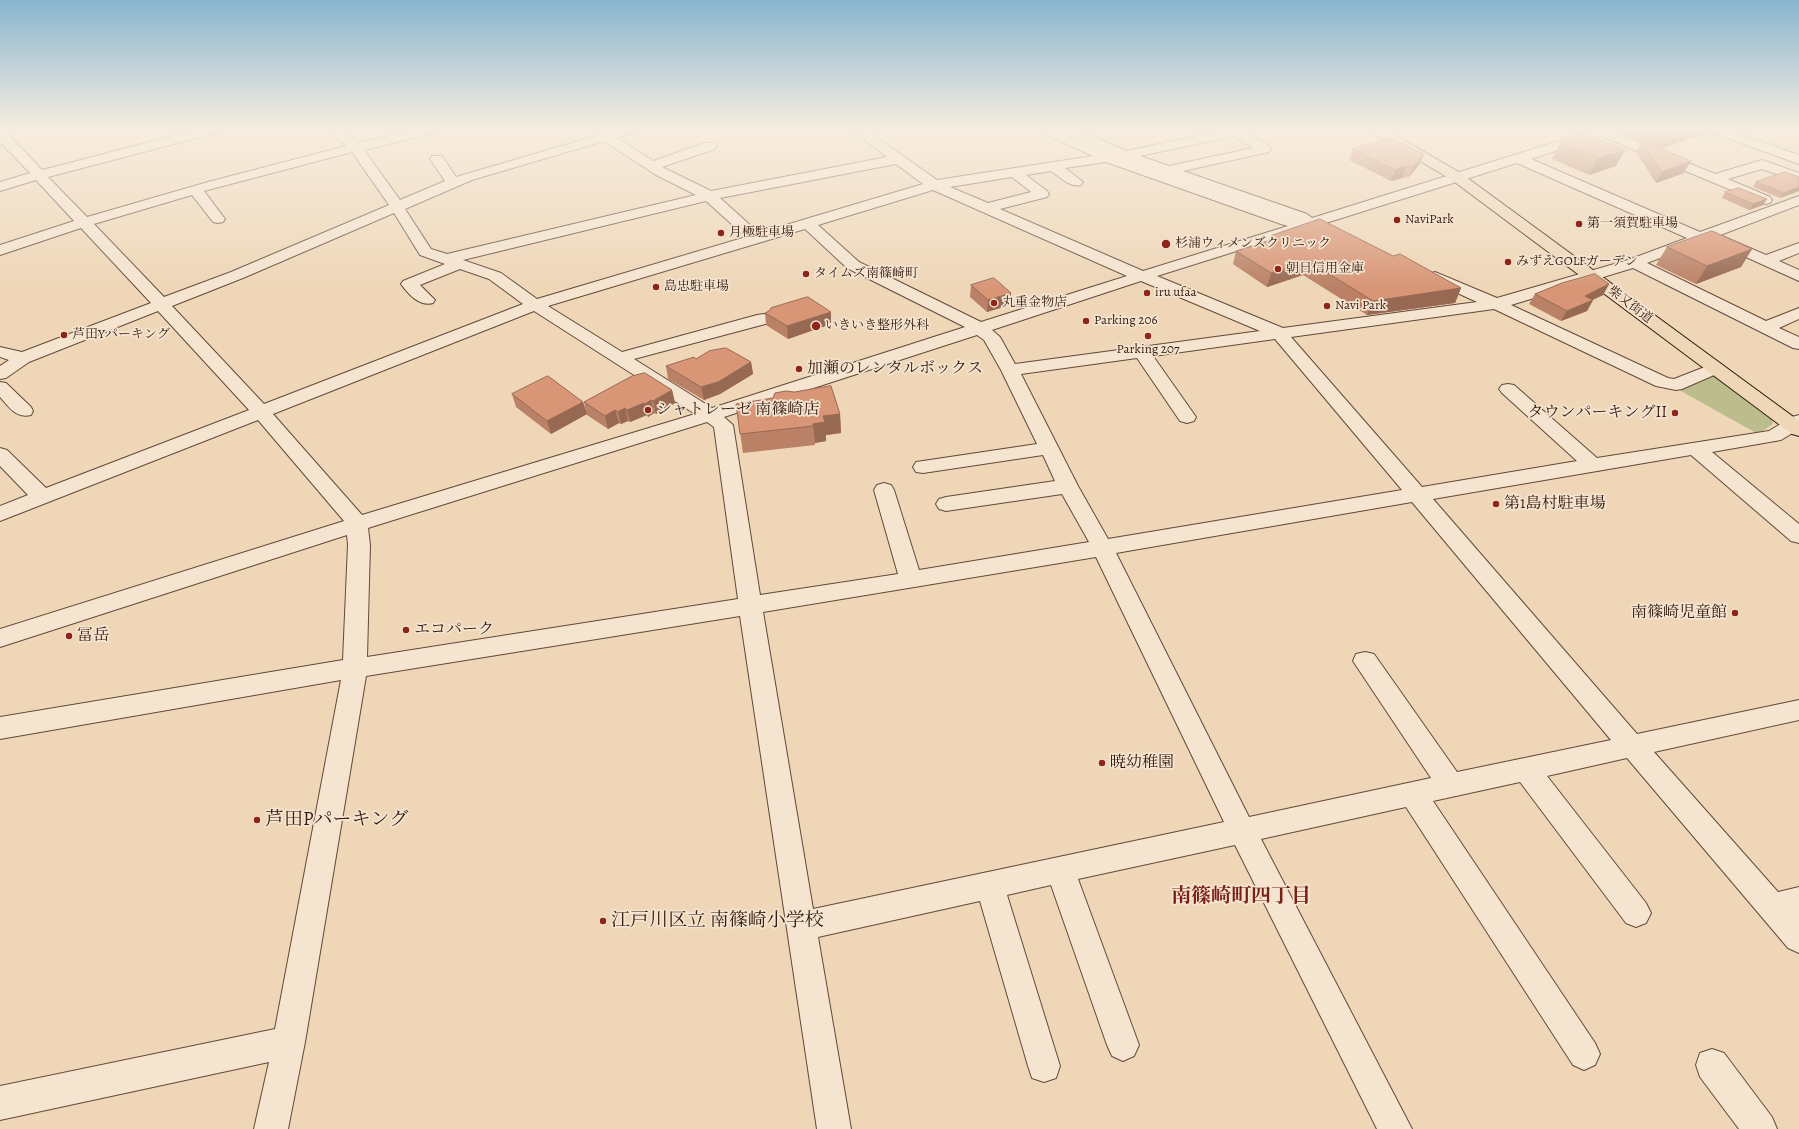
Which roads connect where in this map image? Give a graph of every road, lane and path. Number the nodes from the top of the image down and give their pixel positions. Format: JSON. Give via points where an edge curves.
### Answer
{"nodes":[{"id":1,"x":14,"y":183,"type":"edge"},
{"id":2,"x":45,"y":183,"type":"edge"},
{"id":3,"x":223,"y":183,"type":"edge"},
{"id":4,"x":380,"y":183,"type":"edge"},
{"id":5,"x":453,"y":183,"type":"edge"},
{"id":6,"x":683,"y":183,"type":"edge"},
{"id":7,"x":777,"y":183,"type":"edge"},
{"id":8,"x":931,"y":183,"type":"edge"},
{"id":9,"x":948,"y":183,"type":"edge"},
{"id":10,"x":1028,"y":183,"type":"edge"},
{"id":11,"x":1178,"y":183,"type":"edge"},
{"id":12,"x":1206,"y":183,"type":"edge"},
{"id":13,"x":1439,"y":183,"type":"edge"},
{"id":14,"x":1465,"y":183,"type":"edge"},
{"id":15,"x":1576,"y":183,"type":"edge"},
{"id":16,"x":1724,"y":183,"type":"edge"},
{"id":17,"x":934,"y":185,"type":"junction"},
{"id":18,"x":0,"y":187,"type":"edge"},
{"id":19,"x":196,"y":190,"type":"junction"},
{"id":20,"x":709,"y":196,"type":"junction"},
{"id":21,"x":1799,"y":200,"type":"edge"},
{"id":22,"x":397,"y":207,"type":"junction"},
{"id":23,"x":1783,"y":207,"type":"junction"},
{"id":24,"x":986,"y":208,"type":"junction"},
{"id":25,"x":1799,"y":214,"type":"edge"},
{"id":26,"x":218,"y":219,"type":"dead end"},
{"id":27,"x":83,"y":222,"type":"junction"},
{"id":28,"x":807,"y":223,"type":"junction"},
{"id":29,"x":1311,"y":224,"type":"junction"},
{"id":30,"x":1330,"y":232,"type":"edge"},
{"id":31,"x":1702,"y":236,"type":"junction"},
{"id":32,"x":756,"y":238,"type":"junction"},
{"id":33,"x":1799,"y":248,"type":"edge"},
{"id":34,"x":0,"y":250,"type":"edge"},
{"id":35,"x":1765,"y":261,"type":"junction"},
{"id":36,"x":453,"y":262,"type":"junction"},
{"id":37,"x":1634,"y":263,"type":"junction"},
{"id":38,"x":1419,"y":270,"type":"edge"},
{"id":39,"x":1142,"y":276,"type":"junction"},
{"id":40,"x":1799,"y":276,"type":"edge"},
{"id":41,"x":1592,"y":277,"type":"junction"},
{"id":42,"x":427,"y":300,"type":"dead end"},
{"id":43,"x":1496,"y":304,"type":"junction"},
{"id":44,"x":162,"y":305,"type":"junction"},
{"id":45,"x":535,"y":306,"type":"junction"},
{"id":46,"x":1799,"y":313,"type":"edge"},
{"id":47,"x":763,"y":318,"type":"dead end"},
{"id":48,"x":1766,"y":327,"type":"junction"},
{"id":49,"x":981,"y":329,"type":"junction"},
{"id":50,"x":1278,"y":332,"type":"junction"},
{"id":51,"x":1799,"y":344,"type":"edge"},
{"id":52,"x":0,"y":352,"type":"edge"},
{"id":53,"x":1142,"y":352,"type":"junction"},
{"id":54,"x":23,"y":358,"type":"junction"},
{"id":55,"x":620,"y":358,"type":"junction"},
{"id":56,"x":1715,"y":368,"type":"junction"},
{"id":57,"x":1010,"y":370,"type":"junction"},
{"id":58,"x":0,"y":374,"type":"edge"},
{"id":59,"x":0,"y":387,"type":"edge"},
{"id":60,"x":1508,"y":389,"type":"dead end"},
{"id":61,"x":24,"y":411,"type":"dead end"},
{"id":62,"x":261,"y":412,"type":"junction"},
{"id":63,"x":710,"y":415,"type":"junction"},
{"id":64,"x":1187,"y":417,"type":"dead end"},
{"id":65,"x":1797,"y":425,"type":"edge"},
{"id":66,"x":1049,"y":448,"type":"junction"},
{"id":67,"x":1696,"y":449,"type":"junction"},
{"id":68,"x":0,"y":454,"type":"edge"},
{"id":69,"x":1592,"y":465,"type":"junction"},
{"id":70,"x":923,"y":467,"type":"dead end"},
{"id":71,"x":1068,"y":486,"type":"junction"},
{"id":72,"x":884,"y":490,"type":"dead end"},
{"id":73,"x":1416,"y":495,"type":"junction"},
{"id":74,"x":42,"y":497,"type":"junction"},
{"id":75,"x":946,"y":504,"type":"dead end"},
{"id":76,"x":0,"y":514,"type":"edge"},
{"id":77,"x":357,"y":524,"type":"junction"},
{"id":78,"x":1799,"y":536,"type":"edge"},
{"id":79,"x":1102,"y":548,"type":"junction"},
{"id":80,"x":911,"y":580,"type":"junction"},
{"id":81,"x":750,"y":604,"type":"junction"},
{"id":82,"x":0,"y":638,"type":"edge"},
{"id":83,"x":1364,"y":661,"type":"dead end"},
{"id":84,"x":355,"y":668,"type":"junction"},
{"id":85,"x":1799,"y":710,"type":"edge"},
{"id":86,"x":0,"y":728,"type":"edge"},
{"id":87,"x":1632,"y":746,"type":"junction"},
{"id":88,"x":1526,"y":769,"type":"junction"},
{"id":89,"x":1451,"y":786,"type":"junction"},
{"id":90,"x":1413,"y":794,"type":"junction"},
{"id":91,"x":1242,"y":831,"type":"junction"},
{"id":92,"x":1060,"y":870,"type":"junction"},
{"id":93,"x":990,"y":886,"type":"junction"},
{"id":94,"x":1786,"y":904,"type":"edge"},
{"id":95,"x":1636,"y":913,"type":"dead end"},
{"id":96,"x":801,"y":926,"type":"junction"},
{"id":97,"x":1799,"y":938,"type":"edge"},
{"id":98,"x":289,"y":1042,"type":"junction"},
{"id":99,"x":1123,"y":1045,"type":"dead end"},
{"id":100,"x":1584,"y":1054,"type":"dead end"},
{"id":101,"x":1712,"y":1065,"type":"dead end"},
{"id":102,"x":1044,"y":1066,"type":"dead end"},
{"id":103,"x":0,"y":1103,"type":"edge"},
{"id":104,"x":271,"y":1129,"type":"edge"},
{"id":105,"x":834,"y":1129,"type":"edge"},
{"id":106,"x":1395,"y":1129,"type":"edge"},
{"id":107,"x":1760,"y":1129,"type":"edge"}],
"edges":[{"from":1,"to":18,"type":"street"},
{"from":2,"to":27,"type":"street"},
{"from":3,"to":19,"type":"street"},
{"from":4,"to":22,"type":"street"},
{"from":5,"to":22,"type":"street"},
{"from":6,"to":20,"type":"street"},
{"from":7,"to":20,"type":"street"},
{"from":8,"to":17,"type":"street"},
{"from":9,"to":17,"type":"street"},
{"from":10,"to":24,"type":"street","via":[[1042,194]]},
{"from":11,"to":29,"type":"street","via":[[1286,221]]},
{"from":12,"to":29,"type":"street","via":[[1290,212]]},
{"from":13,"to":29,"type":"street"},
{"from":14,"to":41,"type":"main road","name":"柴又街道"},
{"from":15,"to":31,"type":"street"},
{"from":16,"to":23,"type":"street"},
{"from":17,"to":24,"type":"street"},
{"from":17,"to":28,"type":"street"},
{"from":19,"to":26,"type":"street"},
{"from":19,"to":27,"type":"street"},
{"from":20,"to":32,"type":"street"},
{"from":20,"to":36,"type":"street"},
{"from":21,"to":23,"type":"street"},
{"from":22,"to":36,"type":"street","via":[[425,252]]},
{"from":22,"to":44,"type":"street"},
{"from":23,"to":25,"type":"street"},
{"from":23,"to":31,"type":"street"},
{"from":24,"to":39,"type":"street"},
{"from":27,"to":34,"type":"street"},
{"from":27,"to":44,"type":"street"},
{"from":28,"to":32,"type":"street"},
{"from":28,"to":49,"type":"street","via":[[853,265]]},
{"from":29,"to":30,"type":"street"},
{"from":29,"to":39,"type":"street"},
{"from":31,"to":35,"type":"street"},
{"from":31,"to":37,"type":"street"},
{"from":32,"to":45,"type":"street"},
{"from":33,"to":35,"type":"street"},
{"from":35,"to":40,"type":"street"},
{"from":36,"to":42,"type":"street","via":[[409,284]]},
{"from":36,"to":45,"type":"street","via":[[495,276]]},
{"from":37,"to":41,"type":"street"},
{"from":37,"to":48,"type":"street"},
{"from":38,"to":43,"type":"street"},
{"from":39,"to":49,"type":"street"},
{"from":39,"to":50,"type":"street"},
{"from":41,"to":43,"type":"street"},
{"from":41,"to":56,"type":"main road","name":"柴又街道"},
{"from":43,"to":50,"type":"street"},
{"from":43,"to":56,"type":"street","via":[[1662,382],[1676,385]]},
{"from":44,"to":54,"type":"street"},
{"from":44,"to":62,"type":"street"},
{"from":45,"to":55,"type":"street"},
{"from":45,"to":62,"type":"street"},
{"from":46,"to":48,"type":"street"},
{"from":47,"to":55,"type":"street"},
{"from":48,"to":51,"type":"street"},
{"from":49,"to":57,"type":"street","via":[[991,337]]},
{"from":49,"to":63,"type":"street"},
{"from":50,"to":53,"type":"street"},
{"from":50,"to":73,"type":"street"},
{"from":52,"to":54,"type":"street"},
{"from":53,"to":57,"type":"street"},
{"from":53,"to":64,"type":"street"},
{"from":54,"to":58,"type":"street"},
{"from":55,"to":63,"type":"street"},
{"from":56,"to":65,"type":"main road","name":"柴又街道"},
{"from":57,"to":66,"type":"street"},
{"from":59,"to":61,"type":"street"},
{"from":60,"to":69,"type":"street"},
{"from":62,"to":74,"type":"street"},
{"from":62,"to":77,"type":"street","via":[[352,515]]},
{"from":63,"to":77,"type":"street"},
{"from":63,"to":81,"type":"street","via":[[722,425]]},
{"from":65,"to":67,"type":"street","via":[[1774,436]]},
{"from":66,"to":70,"type":"street"},
{"from":66,"to":71,"type":"street"},
{"from":67,"to":69,"type":"street"},
{"from":67,"to":78,"type":"street"},
{"from":68,"to":74,"type":"street"},
{"from":69,"to":73,"type":"street"},
{"from":71,"to":75,"type":"street"},
{"from":71,"to":79,"type":"street"},
{"from":72,"to":80,"type":"street"},
{"from":73,"to":79,"type":"street"},
{"from":73,"to":87,"type":"street"},
{"from":74,"to":76,"type":"street"},
{"from":77,"to":82,"type":"street"},
{"from":77,"to":84,"type":"street","via":[[359,546]]},
{"from":79,"to":80,"type":"street"},
{"from":79,"to":91,"type":"street"},
{"from":80,"to":81,"type":"street"},
{"from":81,"to":84,"type":"street"},
{"from":81,"to":96,"type":"street"},
{"from":83,"to":89,"type":"street"},
{"from":84,"to":86,"type":"street"},
{"from":84,"to":98,"type":"street"},
{"from":85,"to":87,"type":"street"},
{"from":87,"to":88,"type":"street"},
{"from":87,"to":94,"type":"street"},
{"from":88,"to":89,"type":"street"},
{"from":88,"to":95,"type":"street"},
{"from":89,"to":90,"type":"street"},
{"from":90,"to":91,"type":"street"},
{"from":90,"to":100,"type":"street"},
{"from":91,"to":92,"type":"street"},
{"from":91,"to":106,"type":"street"},
{"from":92,"to":93,"type":"street"},
{"from":92,"to":99,"type":"street"},
{"from":93,"to":96,"type":"street"},
{"from":93,"to":102,"type":"street"},
{"from":94,"to":97,"type":"street"},
{"from":96,"to":105,"type":"street"},
{"from":98,"to":103,"type":"street"},
{"from":98,"to":104,"type":"street"},
{"from":101,"to":107,"type":"street"}]}
